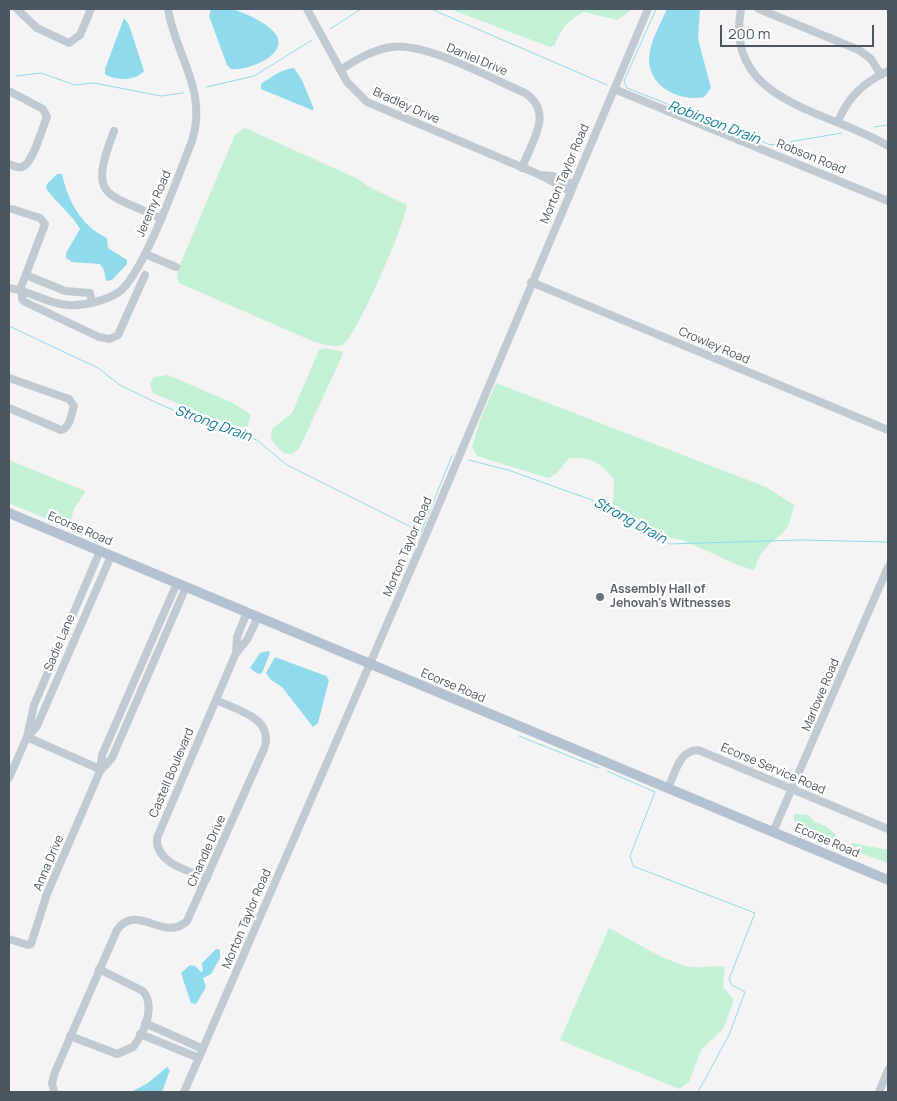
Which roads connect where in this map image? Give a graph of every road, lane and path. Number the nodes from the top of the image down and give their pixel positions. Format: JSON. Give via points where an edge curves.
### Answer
{"nodes":[{"id":1,"x":17,"y":9,"type":"edge"},
{"id":2,"x":91,"y":9,"type":"edge"},
{"id":3,"x":168,"y":9,"type":"edge"},
{"id":4,"x":307,"y":9,"type":"edge"},
{"id":5,"x":648,"y":9,"type":"edge"},
{"id":6,"x":741,"y":9,"type":"edge"},
{"id":7,"x":759,"y":9,"type":"edge"},
{"id":8,"x":340,"y":70,"type":"junction"},
{"id":9,"x":884,"y":73,"type":"edge"},
{"id":10,"x":614,"y":89,"type":"junction"},
{"id":11,"x":9,"y":91,"type":"edge"},
{"id":12,"x":838,"y":122,"type":"junction"},
{"id":13,"x":114,"y":131,"type":"dead end"},
{"id":14,"x":888,"y":146,"type":"edge"},
{"id":15,"x":9,"y":164,"type":"edge"},
{"id":16,"x":522,"y":168,"type":"junction"},
{"id":17,"x":572,"y":188,"type":"junction"},
{"id":18,"x":888,"y":201,"type":"edge"},
{"id":19,"x":10,"y":210,"type":"edge"},
{"id":20,"x":160,"y":218,"type":"junction"},
{"id":21,"x":145,"y":254,"type":"junction"},
{"id":22,"x":176,"y":267,"type":"dead end"},
{"id":23,"x":26,"y":275,"type":"junction"},
{"id":24,"x":145,"y":275,"type":"dead end"},
{"id":25,"x":531,"y":282,"type":"junction"},
{"id":26,"x":9,"y":288,"type":"edge"},
{"id":27,"x":21,"y":290,"type":"junction"},
{"id":28,"x":119,"y":292,"type":"junction"},
{"id":29,"x":92,"y":302,"type":"junction"},
{"id":30,"x":132,"y":304,"type":"junction"},
{"id":31,"x":9,"y":378,"type":"edge"},
{"id":32,"x":9,"y":408,"type":"edge"},
{"id":33,"x":888,"y":430,"type":"edge"},
{"id":34,"x":9,"y":513,"type":"edge"},
{"id":35,"x":100,"y":551,"type":"junction"},
{"id":36,"x":110,"y":556,"type":"junction"},
{"id":37,"x":888,"y":567,"type":"edge"},
{"id":38,"x":182,"y":585,"type":"junction"},
{"id":39,"x":247,"y":612,"type":"junction"},
{"id":40,"x":258,"y":617,"type":"junction"},
{"id":41,"x":236,"y":654,"type":"junction"},
{"id":42,"x":369,"y":664,"type":"junction"},
{"id":43,"x":216,"y":700,"type":"junction"},
{"id":44,"x":27,"y":737,"type":"junction"},
{"id":45,"x":100,"y":771,"type":"junction"},
{"id":46,"x":9,"y":778,"type":"edge"},
{"id":47,"x":668,"y":788,"type":"junction"},
{"id":48,"x":793,"y":789,"type":"junction"},
{"id":49,"x":888,"y":829,"type":"edge"},
{"id":50,"x":774,"y":832,"type":"junction"},
{"id":51,"x":207,"y":878,"type":"junction"},
{"id":52,"x":888,"y":880,"type":"edge"},
{"id":53,"x":9,"y":939,"type":"edge"},
{"id":54,"x":99,"y":970,"type":"junction"},
{"id":55,"x":145,"y":1023,"type":"junction"},
{"id":56,"x":140,"y":1034,"type":"junction"},
{"id":57,"x":70,"y":1036,"type":"junction"},
{"id":58,"x":203,"y":1049,"type":"junction"},
{"id":59,"x":199,"y":1058,"type":"junction"},
{"id":60,"x":888,"y":1070,"type":"edge"},
{"id":61,"x":54,"y":1092,"type":"edge"},
{"id":62,"x":184,"y":1092,"type":"edge"},
{"id":63,"x":879,"y":1092,"type":"edge"}],
"edges":[{"from":1,"to":2,"type":"street","via":[[37,28],[69,43],[80,35]]},
{"from":3,"to":20,"type":"street","name":"Jeremy Road","via":[[196,94],[198,111],[192,141]]},
{"from":4,"to":8,"type":"street","name":"Bradley Drive"},
{"from":5,"to":10,"type":"street","name":"Morton Taylor Road"},
{"from":6,"to":12,"type":"street","via":[[740,44],[749,68],[760,82],[782,98]]},
{"from":7,"to":9,"type":"street","via":[[858,50]]},
{"from":8,"to":16,"type":"street","name":"Bradley Drive","via":[[354,90],[373,105]]},
{"from":8,"to":16,"type":"street","name":"Daniel Drive","via":[[378,50],[410,47],[525,93],[536,101],[541,115]]},
{"from":9,"to":12,"type":"street","via":[[857,90]]},
{"from":10,"to":17,"type":"street","name":"Morton Taylor Road"},
{"from":10,"to":18,"type":"street","name":"Robson Road"},
{"from":11,"to":15,"type":"street","via":[[43,109],[46,117],[26,165]]},
{"from":12,"to":14,"type":"street"},
{"from":13,"to":20,"type":"street","via":[[102,168],[108,192],[119,202]]},
{"from":16,"to":17,"type":"street","name":"Bradley Drive","via":[[552,176]]},
{"from":17,"to":25,"type":"street","name":"Morton Taylor Road"},
{"from":19,"to":23,"type":"street","via":[[40,218],[45,224]]},
{"from":20,"to":21,"type":"street","name":"Jeremy Road"},
{"from":21,"to":22,"type":"street"},
{"from":21,"to":28,"type":"street","name":"Jeremy Road","via":[[135,274]]},
{"from":23,"to":27,"type":"street"},
{"from":23,"to":29,"type":"street","via":[[65,291],[87,291]]},
{"from":24,"to":30,"type":"street"},
{"from":25,"to":33,"type":"street","name":"Crowley Road"},
{"from":25,"to":42,"type":"street","name":"Morton Taylor Road"},
{"from":26,"to":27,"type":"street","name":"Jeremy Road"},
{"from":27,"to":29,"type":"street","name":"Jeremy Road","via":[[66,305]]},
{"from":27,"to":30,"type":"street","via":[[22,299],[26,302],[105,339],[118,335]]},
{"from":28,"to":29,"type":"street","name":"Jeremy Road"},
{"from":28,"to":30,"type":"street"},
{"from":31,"to":32,"type":"street","via":[[69,399],[74,406],[69,422],[61,430]]},
{"from":34,"to":35,"type":"main road","name":"Ecorse Road"},
{"from":35,"to":36,"type":"main road","name":"Ecorse Road"},
{"from":35,"to":44,"type":"street","name":"Sadie Lane","via":[[34,705]]},
{"from":36,"to":38,"type":"main road","name":"Ecorse Road"},
{"from":36,"to":44,"type":"street","name":"Sadie Lane","via":[[36,726]]},
{"from":37,"to":48,"type":"street","name":"Marlowe Road"},
{"from":38,"to":39,"type":"main road","name":"Ecorse Road"},
{"from":38,"to":45,"type":"street","name":"Anna Drive","via":[[102,756]]},
{"from":39,"to":40,"type":"main road","name":"Ecorse Road"},
{"from":39,"to":41,"type":"street","name":"Castell Boulevard","via":[[237,637]]},
{"from":40,"to":41,"type":"street","name":"Castell Boulevard"},
{"from":40,"to":42,"type":"main road","name":"Ecorse Road"},
{"from":41,"to":43,"type":"street","name":"Castell Boulevard"},
{"from":42,"to":47,"type":"main road","name":"Ecorse Road"},
{"from":42,"to":58,"type":"street","name":"Morton Taylor Road"},
{"from":43,"to":51,"type":"street","name":"Chandle Drive","via":[[257,719],[264,728],[266,739]]},
{"from":43,"to":51,"type":"street","name":"Castell Boulevard","via":[[156,842],[167,860]]},
{"from":44,"to":45,"type":"street"},
{"from":44,"to":46,"type":"street","name":"Sadie Lane"},
{"from":45,"to":53,"type":"street","name":"Anna Drive","via":[[47,894],[32,944]]},
{"from":47,"to":48,"type":"street","name":"Ecorse Service Road","via":[[683,756],[695,750]]},
{"from":47,"to":50,"type":"main road","name":"Ecorse Road"},
{"from":48,"to":49,"type":"street","name":"Ecorse Service Road"},
{"from":48,"to":50,"type":"street","name":"Marlowe Road"},
{"from":50,"to":52,"type":"main road","name":"Ecorse Road"},
{"from":51,"to":54,"type":"street","name":"Chandle Drive","via":[[190,919],[181,926],[165,929],[137,918],[122,924],[114,933]]},
{"from":54,"to":55,"type":"street","via":[[143,991],[150,1006]]},
{"from":54,"to":57,"type":"street","name":"Chandle Drive"},
{"from":55,"to":56,"type":"street"},
{"from":55,"to":58,"type":"street"},
{"from":56,"to":57,"type":"street","via":[[133,1047],[117,1054]]},
{"from":56,"to":59,"type":"street"},
{"from":57,"to":61,"type":"street","name":"Chandle Drive","via":[[53,1077]]},
{"from":58,"to":59,"type":"street","name":"Morton Taylor Road"},
{"from":59,"to":62,"type":"street","name":"Morton Taylor Road"},
{"from":60,"to":63,"type":"street"}]}
